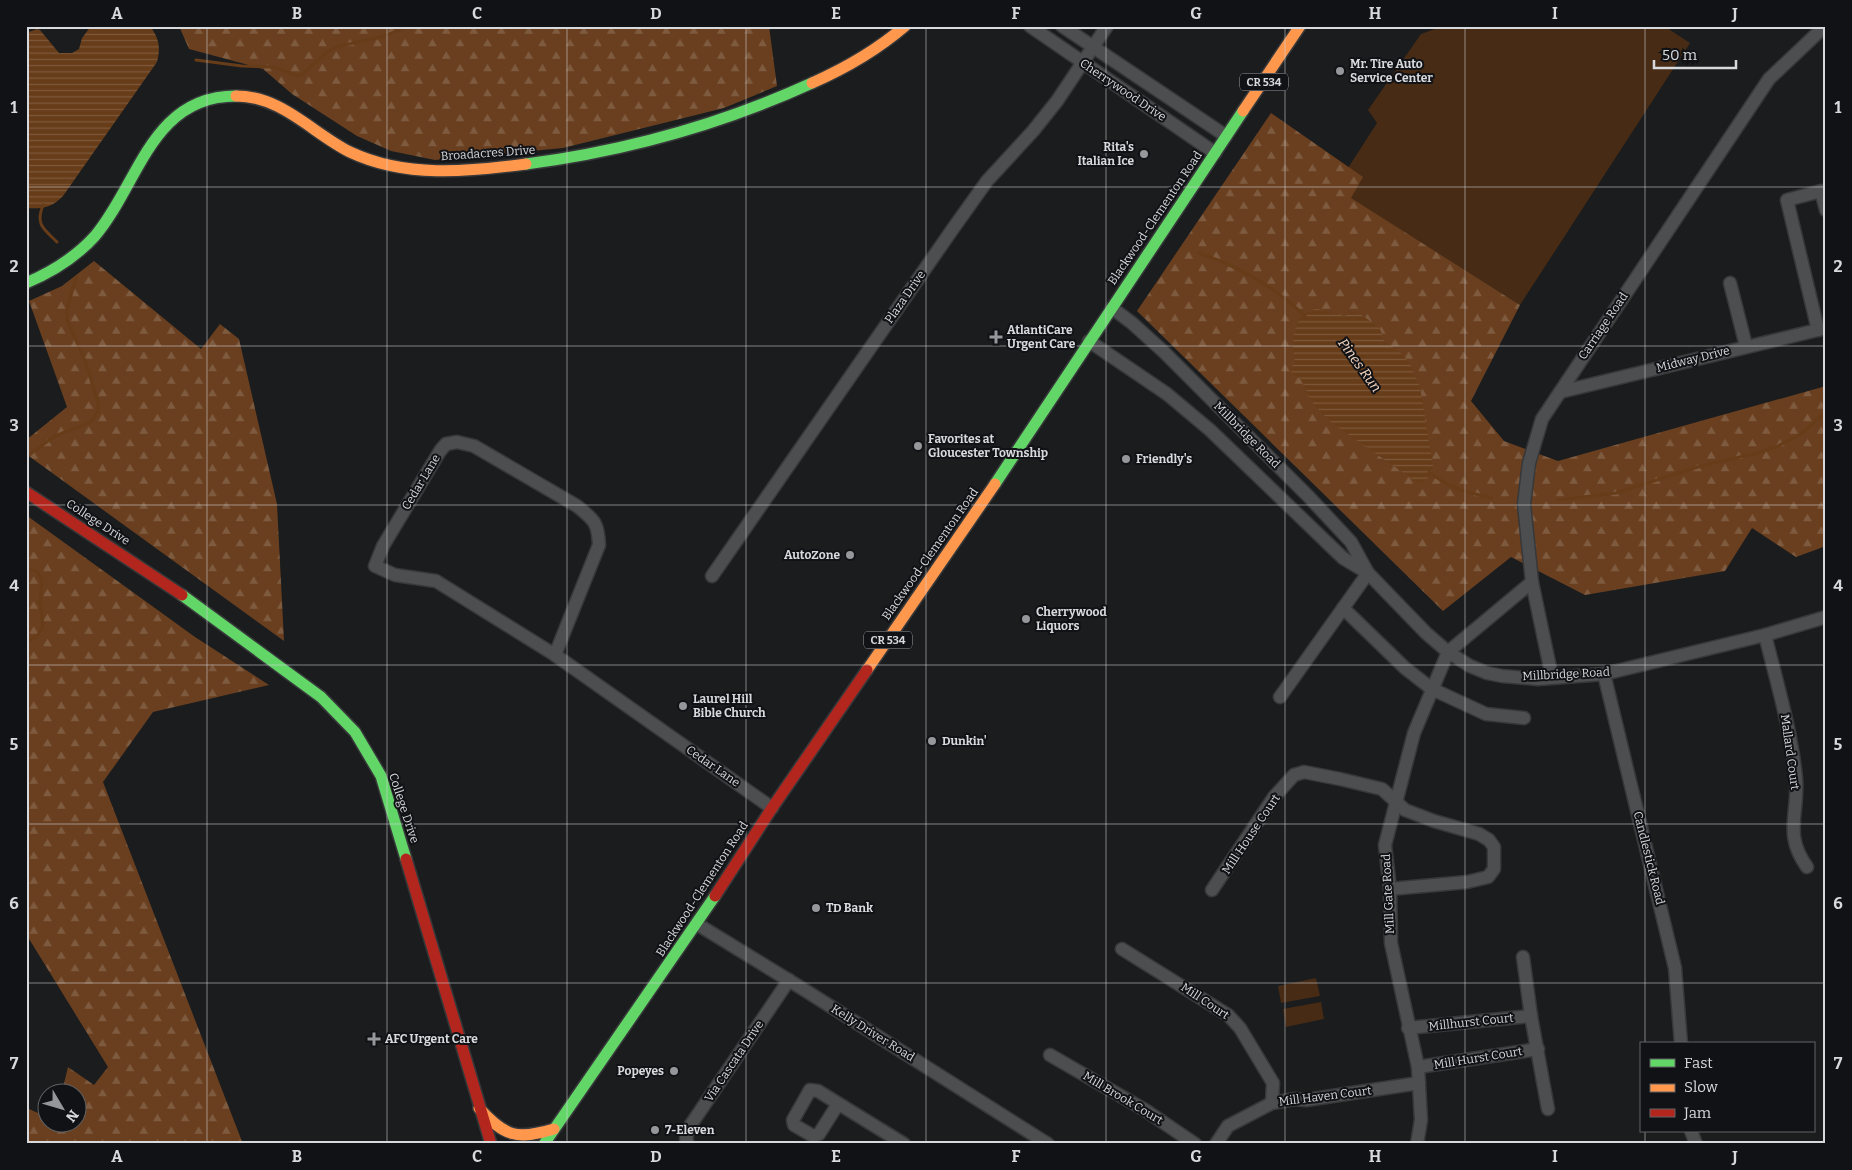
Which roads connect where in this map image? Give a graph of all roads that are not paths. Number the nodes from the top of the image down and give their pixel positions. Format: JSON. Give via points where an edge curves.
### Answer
{"nodes":[{"id":1,"x":905,"y":26,"type":"edge"},
{"id":2,"x":1030,"y":26,"type":"edge"},
{"id":3,"x":1062,"y":26,"type":"edge"},
{"id":4,"x":1107,"y":26,"type":"edge"},
{"id":5,"x":1300,"y":26,"type":"edge"},
{"id":6,"x":1826,"y":26,"type":"edge"},
{"id":7,"x":1093,"y":47,"type":"junction"},
{"id":8,"x":1082,"y":62,"type":"junction"},
{"id":9,"x":1226,"y":136,"type":"junction"},
{"id":10,"x":1215,"y":154,"type":"junction"},
{"id":11,"x":1826,"y":210,"type":"edge"},
{"id":12,"x":26,"y":283,"type":"edge"},
{"id":13,"x":1730,"y":283,"type":"dead end"},
{"id":14,"x":1112,"y":308,"type":"junction"},
{"id":15,"x":1822,"y":329,"type":"edge"},
{"id":16,"x":1090,"y":342,"type":"junction"},
{"id":17,"x":1746,"y":346,"type":"junction"},
{"id":18,"x":1560,"y":392,"type":"junction"},
{"id":19,"x":26,"y":492,"type":"edge"},
{"id":20,"x":1368,"y":573,"type":"junction"},
{"id":21,"x":712,"y":576,"type":"dead end"},
{"id":22,"x":1532,"y":582,"type":"junction"},
{"id":23,"x":1343,"y":608,"type":"junction"},
{"id":24,"x":1826,"y":617,"type":"edge"},
{"id":25,"x":1765,"y":636,"type":"junction"},
{"id":26,"x":1448,"y":652,"type":"junction"},
{"id":27,"x":555,"y":655,"type":"junction"},
{"id":28,"x":1604,"y":674,"type":"junction"},
{"id":29,"x":1552,"y":677,"type":"junction"},
{"id":30,"x":1432,"y":689,"type":"junction"},
{"id":31,"x":1280,"y":697,"type":"dead end"},
{"id":32,"x":1524,"y":718,"type":"dead end"},
{"id":33,"x":1395,"y":801,"type":"junction"},
{"id":34,"x":772,"y":808,"type":"junction"},
{"id":35,"x":1807,"y":867,"type":"dead end"},
{"id":36,"x":1390,"y":889,"type":"junction"},
{"id":37,"x":1212,"y":890,"type":"dead end"},
{"id":38,"x":697,"y":924,"type":"junction"},
{"id":39,"x":1122,"y":948,"type":"dead end"},
{"id":40,"x":1523,"y":957,"type":"dead end"},
{"id":41,"x":789,"y":980,"type":"junction"},
{"id":42,"x":1530,"y":1016,"type":"junction"},
{"id":43,"x":1408,"y":1028,"type":"junction"},
{"id":44,"x":1680,"y":1042,"type":"edge"},
{"id":45,"x":1538,"y":1049,"type":"junction"},
{"id":46,"x":1050,"y":1055,"type":"dead end"},
{"id":47,"x":1418,"y":1067,"type":"junction"},
{"id":48,"x":1419,"y":1083,"type":"junction"},
{"id":49,"x":1272,"y":1103,"type":"junction"},
{"id":50,"x":838,"y":1104,"type":"dead end"},
{"id":51,"x":480,"y":1108,"type":"junction"},
{"id":52,"x":1548,"y":1110,"type":"dead end"},
{"id":53,"x":554,"y":1129,"type":"junction"},
{"id":54,"x":1691,"y":1132,"type":"edge"},
{"id":55,"x":491,"y":1144,"type":"edge"},
{"id":56,"x":544,"y":1144,"type":"edge"},
{"id":57,"x":688,"y":1144,"type":"edge"},
{"id":58,"x":904,"y":1144,"type":"edge"},
{"id":59,"x":1048,"y":1144,"type":"edge"},
{"id":60,"x":1195,"y":1144,"type":"edge"},
{"id":61,"x":1216,"y":1144,"type":"edge"},
{"id":62,"x":1417,"y":1144,"type":"edge"},
{"id":63,"x":1696,"y":1144,"type":"edge"}],
"edges":[{"from":1,"to":12,"type":"main road","name":"Broadacres Drive","via":[[882,46],[860,59],[754,110],[689,132],[600,153],[474,170],[436,171],[392,166],[345,149],[270,101],[237,95],[211,99],[184,109],[164,126],[87,244],[61,265]]},
{"from":2,"to":8,"type":"street","name":"Cherrywood Drive"},
{"from":3,"to":7,"type":"street","name":"Cherrywood Drive"},
{"from":4,"to":7,"type":"street","name":"Plaza Drive"},
{"from":5,"to":9,"type":"main road","name":"Blackwood-Clementon Road","number":"CR 534"},
{"from":6,"to":18,"type":"street","name":"Carriage Road","via":[[1769,79]]},
{"from":7,"to":8,"type":"street","name":"Plaza Drive"},
{"from":7,"to":9,"type":"street","name":"Cherrywood Drive"},
{"from":8,"to":10,"type":"street","name":"Cherrywood Drive"},
{"from":8,"to":21,"type":"street","name":"Plaza Drive","via":[[1057,101],[975,196]]},
{"from":9,"to":10,"type":"main road","name":"Blackwood-Clementon Road","number":"CR 534"},
{"from":10,"to":14,"type":"main road","name":"Blackwood-Clementon Road","number":"CR 534"},
{"from":11,"to":15,"type":"street","via":[[1820,191],[1787,200]]},
{"from":13,"to":17,"type":"street"},
{"from":14,"to":16,"type":"main road","name":"Blackwood-Clementon Road","number":"CR 534"},
{"from":14,"to":20,"type":"street","name":"Millbridge Road","via":[[1164,352],[1309,497],[1351,542]]},
{"from":15,"to":17,"type":"street","name":"Midway Drive"},
{"from":16,"to":20,"type":"street","name":"Millbridge Road","via":[[1167,394],[1210,430],[1343,558]]},
{"from":16,"to":34,"type":"main road","name":"Blackwood-Clementon Road","number":"CR 534"},
{"from":17,"to":18,"type":"street","name":"Midway Drive"},
{"from":18,"to":22,"type":"street","name":"Carriage Road","via":[[1542,419],[1529,462],[1524,504]]},
{"from":19,"to":51,"type":"main road","name":"College Drive","via":[[193,603],[321,697],[355,732],[381,776]]},
{"from":20,"to":23,"type":"street"},
{"from":20,"to":26,"type":"street","name":"Millbridge Road"},
{"from":22,"to":26,"type":"street"},
{"from":22,"to":29,"type":"street","name":"Carriage Road"},
{"from":23,"to":30,"type":"street","via":[[1405,668]]},
{"from":23,"to":31,"type":"street"},
{"from":24,"to":25,"type":"street","name":"Millbridge Road"},
{"from":25,"to":28,"type":"street","name":"Millbridge Road"},
{"from":25,"to":35,"type":"street","name":"Mallard Court","via":[[1787,718],[1796,779],[1793,832],[1798,855]]},
{"from":26,"to":29,"type":"street","name":"Millbridge Road","via":[[1487,673]]},
{"from":26,"to":30,"type":"street","name":"Mill Gate Road"},
{"from":27,"to":27,"type":"street","name":"Cedar Lane","via":[[436,581],[396,575],[375,566],[383,546],[446,444],[458,442],[474,446],[576,506],[598,528],[599,545]]},
{"from":27,"to":34,"type":"street","name":"Cedar Lane"},
{"from":28,"to":29,"type":"street","name":"Millbridge Road"},
{"from":28,"to":44,"type":"street","name":"Candlestick Road","via":[[1675,968]]},
{"from":30,"to":32,"type":"street","via":[[1486,714]]},
{"from":30,"to":33,"type":"street","name":"Mill Gate Road","via":[[1414,734]]},
{"from":33,"to":36,"type":"street","name":"Mill Gate Road","via":[[1385,846]]},
{"from":33,"to":36,"type":"street","name":"Mill House Court","via":[[1405,810],[1489,840],[1494,847],[1494,869],[1488,877],[1467,882]]},
{"from":33,"to":37,"type":"street","name":"Mill House Court","via":[[1382,790],[1357,783],[1304,772],[1294,776],[1274,797]]},
{"from":34,"to":38,"type":"main road","name":"Blackwood-Clementon Road","number":"CR 534"},
{"from":36,"to":43,"type":"street","name":"Mill Gate Road","via":[[1391,943]]},
{"from":38,"to":41,"type":"street","name":"Kelly Driver Road"},
{"from":38,"to":53,"type":"main road","name":"Blackwood-Clementon Road","number":"CR 534"},
{"from":39,"to":49,"type":"street","name":"Mill Court","via":[[1228,1015],[1240,1028],[1273,1083]]},
{"from":40,"to":42,"type":"street"},
{"from":41,"to":57,"type":"street","name":"Via Cascata Drive","via":[[690,1126],[686,1138]]},
{"from":41,"to":59,"type":"street","name":"Kelly Driver Road"},
{"from":42,"to":43,"type":"street","name":"Millhurst Court"},
{"from":42,"to":45,"type":"street","name":"Millhurst Court"},
{"from":43,"to":47,"type":"street","name":"Mill Gate Road"},
{"from":45,"to":47,"type":"street","name":"Mill Hurst Court"},
{"from":45,"to":52,"type":"street","name":"Millhurst Court"},
{"from":46,"to":60,"type":"street","name":"Mill Brook Court","via":[[1145,1110]]},
{"from":47,"to":48,"type":"street","name":"Mill Gate Road"},
{"from":48,"to":49,"type":"street","name":"Mill Haven Court"},
{"from":48,"to":62,"type":"street","name":"Mill Gate Road","via":[[1421,1120]]},
{"from":49,"to":61,"type":"street","name":"Mill Haven Court","via":[[1228,1126]]},
{"from":50,"to":58,"type":"street"},
{"from":51,"to":53,"type":"main road","via":[[498,1128],[514,1136]]},
{"from":51,"to":55,"type":"main road","name":"College Drive"},
{"from":53,"to":56,"type":"main road","name":"Blackwood-Clementon Road","number":"CR 534"},
{"from":54,"to":63,"type":"street"}]}
